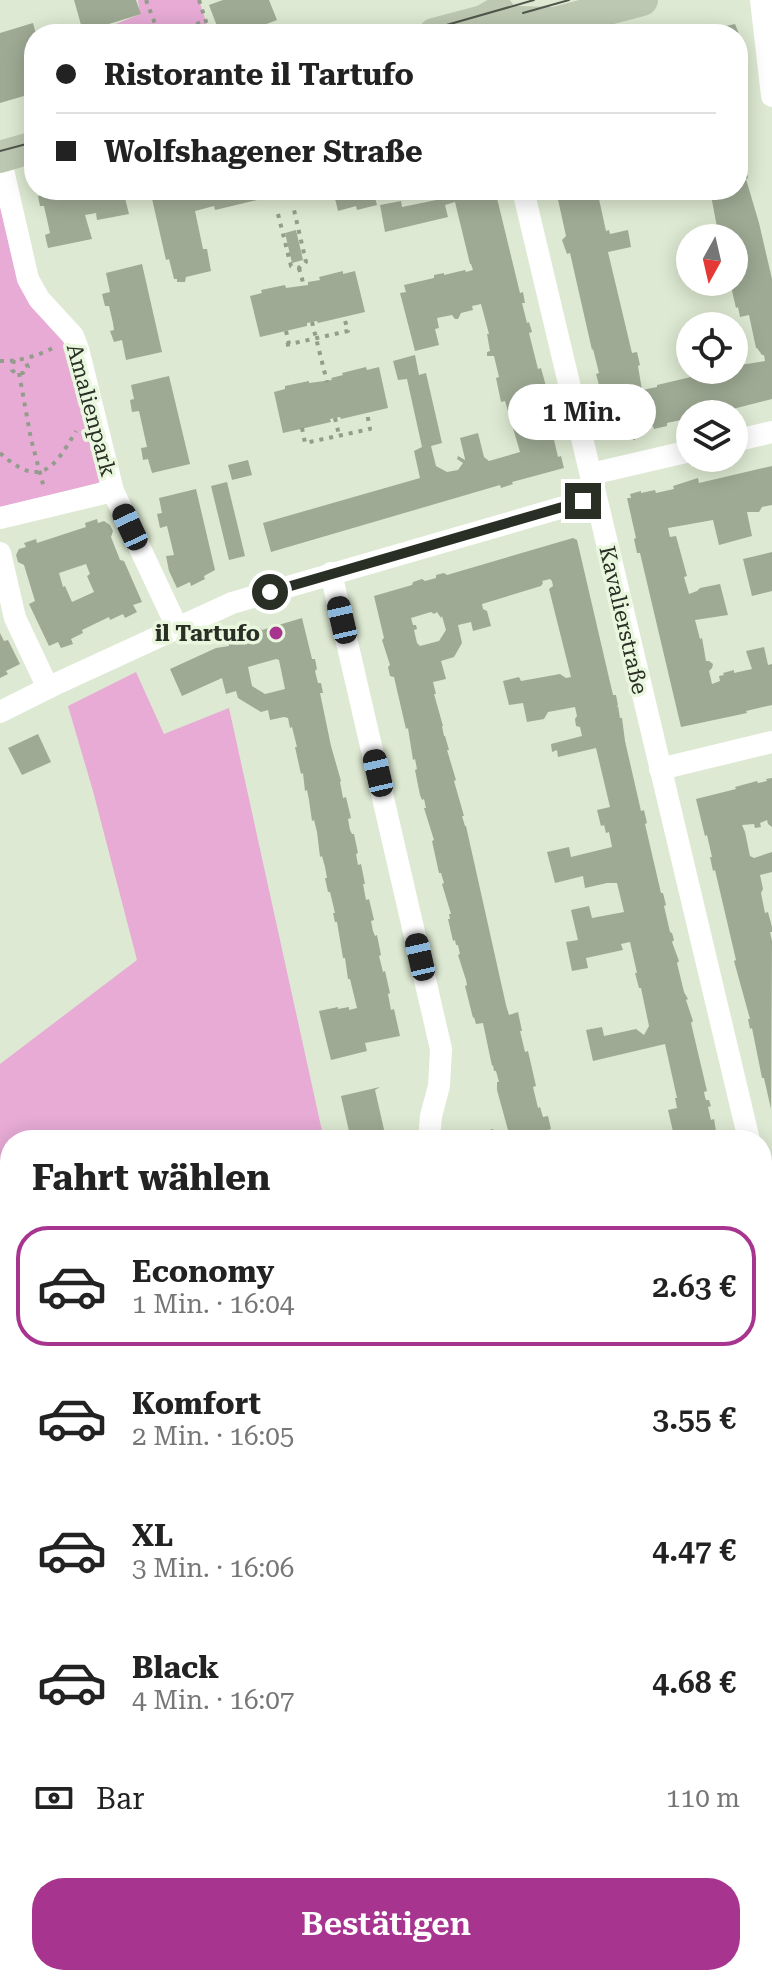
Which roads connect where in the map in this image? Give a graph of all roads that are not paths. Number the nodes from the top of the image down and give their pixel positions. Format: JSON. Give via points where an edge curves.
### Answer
{"nodes":[{"id":1,"x":527,"y":0,"type":"edge"},
{"id":2,"x":642,"y":0,"type":"edge"},
{"id":3,"x":761,"y":0,"type":"edge"},
{"id":4,"x":489,"y":24,"type":"edge"},
{"id":5,"x":537,"y":24,"type":"edge"},
{"id":6,"x":772,"y":96,"type":"edge"},
{"id":7,"x":24,"y":150,"type":"edge"},
{"id":8,"x":0,"y":157,"type":"edge"},
{"id":9,"x":525,"y":200,"type":"edge"},
{"id":10,"x":772,"y":432,"type":"edge"},
{"id":11,"x":748,"y":438,"type":"edge"},
{"id":12,"x":676,"y":454,"type":"edge"},
{"id":13,"x":591,"y":474,"type":"junction"},
{"id":14,"x":113,"y":491,"type":"junction"},
{"id":15,"x":595,"y":498,"type":"junction"},
{"id":16,"x":0,"y":518,"type":"edge"},
{"id":17,"x":0,"y":553,"type":"edge"},
{"id":18,"x":331,"y":573,"type":"junction"},
{"id":19,"x":177,"y":627,"type":"junction"},
{"id":20,"x":48,"y":688,"type":"junction"},
{"id":21,"x":0,"y":712,"type":"edge"},
{"id":22,"x":772,"y":742,"type":"edge"},
{"id":23,"x":660,"y":769,"type":"junction"},
{"id":24,"x":430,"y":1130,"type":"edge"},
{"id":25,"x":747,"y":1130,"type":"edge"}],
"edges":[{"from":1,"to":4,"type":"main road"},
{"from":2,"to":5,"type":"main road"},
{"from":3,"to":6,"type":"street"},
{"from":7,"to":8,"type":"main road"},
{"from":8,"to":14,"type":"street","name":"Amalienpark","via":[[28,279],[73,336]]},
{"from":9,"to":13,"type":"street","name":"Kavalierstraße"},
{"from":10,"to":11,"type":"street"},
{"from":12,"to":13,"type":"street"},
{"from":13,"to":15,"type":"street","name":"Kavalierstraße"},
{"from":14,"to":16,"type":"street","name":"Amalienpark"},
{"from":14,"to":19,"type":"street","name":"Amalienpark"},
{"from":15,"to":18,"type":"street"},
{"from":15,"to":23,"type":"street","name":"Kavalierstraße"},
{"from":17,"to":20,"type":"street","via":[[15,618]]},
{"from":18,"to":19,"type":"street","via":[[232,603]]},
{"from":18,"to":24,"type":"street","via":[[441,1049]]},
{"from":19,"to":20,"type":"street"},
{"from":20,"to":21,"type":"street"},
{"from":22,"to":23,"type":"street"},
{"from":23,"to":25,"type":"street","name":"Kavalierstraße"}]}
